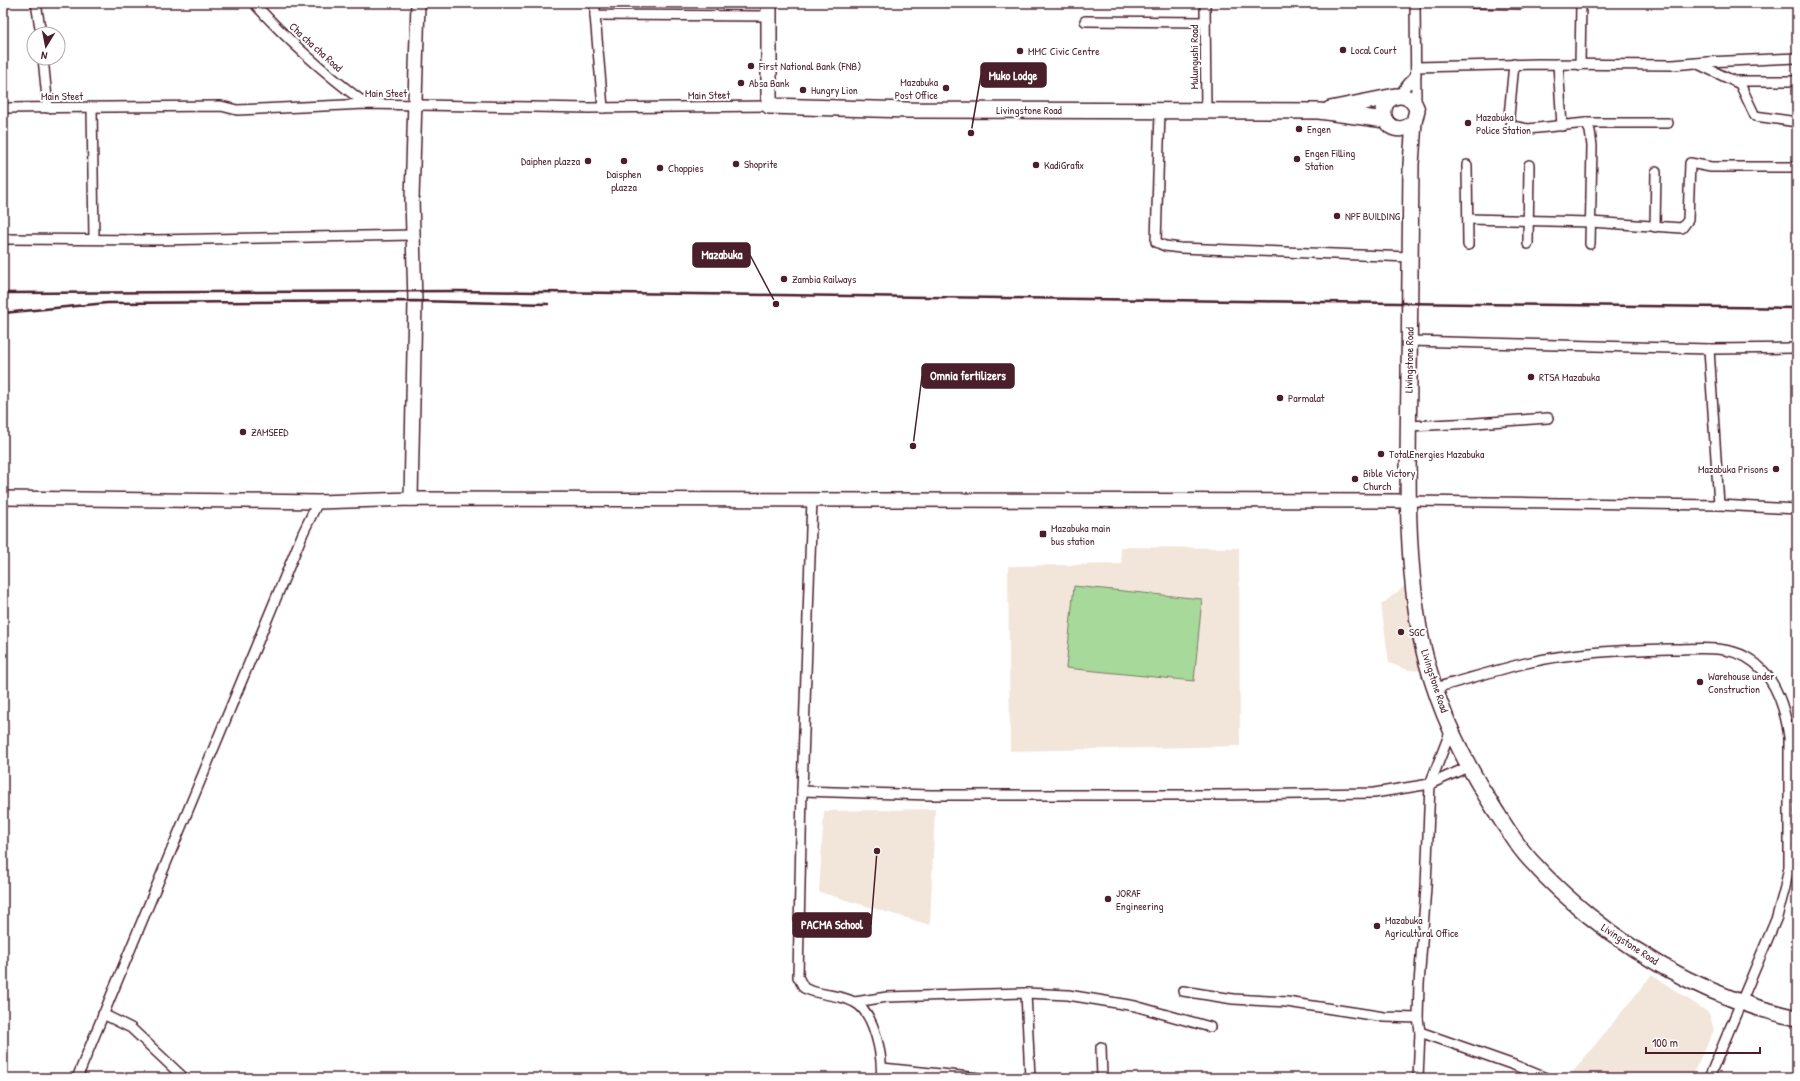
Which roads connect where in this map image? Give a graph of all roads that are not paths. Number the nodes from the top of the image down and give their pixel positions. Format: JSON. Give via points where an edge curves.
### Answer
{"nodes":[{"id":1,"x":36,"y":3,"type":"edge"},
{"id":2,"x":254,"y":3,"type":"edge"},
{"id":3,"x":418,"y":3,"type":"edge"},
{"id":4,"x":595,"y":3,"type":"edge"},
{"id":5,"x":1205,"y":3,"type":"edge"},
{"id":6,"x":1415,"y":3,"type":"edge"},
{"id":7,"x":1470,"y":3,"type":"edge"},
{"id":8,"x":1582,"y":3,"type":"edge"},
{"id":9,"x":1520,"y":4,"type":"dead end"},
{"id":10,"x":769,"y":10,"type":"edge"},
{"id":11,"x":595,"y":15,"type":"junction"},
{"id":12,"x":1085,"y":21,"type":"dead end"},
{"id":13,"x":1205,"y":22,"type":"junction"},
{"id":14,"x":40,"y":26,"type":"edge"},
{"id":15,"x":1797,"y":58,"type":"edge"},
{"id":16,"x":1514,"y":64,"type":"junction"},
{"id":17,"x":1558,"y":64,"type":"junction"},
{"id":18,"x":1698,"y":64,"type":"junction"},
{"id":19,"x":1580,"y":65,"type":"junction"},
{"id":20,"x":44,"y":66,"type":"edge"},
{"id":21,"x":1416,"y":70,"type":"junction"},
{"id":22,"x":1735,"y":81,"type":"junction"},
{"id":23,"x":1797,"y":81,"type":"edge"},
{"id":24,"x":1397,"y":95,"type":"junction"},
{"id":25,"x":366,"y":104,"type":"junction"},
{"id":26,"x":414,"y":105,"type":"junction"},
{"id":27,"x":1416,"y":105,"type":"junction"},
{"id":28,"x":769,"y":106,"type":"junction"},
{"id":29,"x":3,"y":108,"type":"edge"},
{"id":30,"x":48,"y":108,"type":"junction"},
{"id":31,"x":92,"y":108,"type":"junction"},
{"id":32,"x":105,"y":108,"type":"junction"},
{"id":33,"x":603,"y":108,"type":"junction"},
{"id":34,"x":1160,"y":111,"type":"junction"},
{"id":35,"x":1206,"y":111,"type":"junction"},
{"id":36,"x":1319,"y":112,"type":"junction"},
{"id":37,"x":1385,"y":120,"type":"junction"},
{"id":38,"x":92,"y":122,"type":"junction"},
{"id":39,"x":1414,"y":122,"type":"junction"},
{"id":40,"x":1797,"y":122,"type":"edge"},
{"id":41,"x":1586,"y":123,"type":"junction"},
{"id":42,"x":1668,"y":123,"type":"dead end"},
{"id":43,"x":1562,"y":126,"type":"junction"},
{"id":44,"x":1399,"y":129,"type":"junction"},
{"id":45,"x":1411,"y":164,"type":"junction"},
{"id":46,"x":1467,"y":165,"type":"dead end"},
{"id":47,"x":1529,"y":165,"type":"dead end"},
{"id":48,"x":1797,"y":167,"type":"edge"},
{"id":49,"x":1656,"y":172,"type":"dead end"},
{"id":50,"x":1468,"y":219,"type":"junction"},
{"id":51,"x":1529,"y":220,"type":"junction"},
{"id":52,"x":1590,"y":222,"type":"junction"},
{"id":53,"x":1655,"y":227,"type":"junction"},
{"id":54,"x":413,"y":235,"type":"junction"},
{"id":55,"x":3,"y":239,"type":"edge"},
{"id":56,"x":94,"y":239,"type":"junction"},
{"id":57,"x":1528,"y":244,"type":"dead end"},
{"id":58,"x":1590,"y":244,"type":"dead end"},
{"id":59,"x":1468,"y":245,"type":"dead end"},
{"id":60,"x":1410,"y":256,"type":"junction"},
{"id":61,"x":1410,"y":341,"type":"junction"},
{"id":62,"x":1797,"y":348,"type":"edge"},
{"id":63,"x":1709,"y":349,"type":"junction"},
{"id":64,"x":1548,"y":418,"type":"dead end"},
{"id":65,"x":1408,"y":426,"type":"junction"},
{"id":66,"x":3,"y":498,"type":"edge"},
{"id":67,"x":411,"y":499,"type":"junction"},
{"id":68,"x":812,"y":499,"type":"junction"},
{"id":69,"x":1408,"y":501,"type":"junction"},
{"id":70,"x":318,"y":502,"type":"junction"},
{"id":71,"x":1719,"y":505,"type":"junction"},
{"id":72,"x":1797,"y":509,"type":"edge"},
{"id":73,"x":1435,"y":688,"type":"junction"},
{"id":74,"x":1451,"y":730,"type":"junction"},
{"id":75,"x":1468,"y":767,"type":"junction"},
{"id":76,"x":1430,"y":784,"type":"junction"},
{"id":77,"x":802,"y":791,"type":"junction"},
{"id":78,"x":1183,"y":991,"type":"dead end"},
{"id":79,"x":1026,"y":992,"type":"junction"},
{"id":80,"x":855,"y":1002,"type":"junction"},
{"id":81,"x":1741,"y":1003,"type":"junction"},
{"id":82,"x":103,"y":1014,"type":"junction"},
{"id":83,"x":1418,"y":1018,"type":"junction"},
{"id":84,"x":1797,"y":1018,"type":"edge"},
{"id":85,"x":1210,"y":1027,"type":"dead end"},
{"id":86,"x":1420,"y":1032,"type":"junction"},
{"id":87,"x":1101,"y":1047,"type":"dead end"},
{"id":88,"x":882,"y":1068,"type":"junction"},
{"id":89,"x":77,"y":1078,"type":"edge"},
{"id":90,"x":184,"y":1078,"type":"edge"},
{"id":91,"x":881,"y":1078,"type":"edge"},
{"id":92,"x":980,"y":1078,"type":"edge"},
{"id":93,"x":1030,"y":1078,"type":"edge"},
{"id":94,"x":1102,"y":1078,"type":"edge"},
{"id":95,"x":1418,"y":1078,"type":"edge"},
{"id":96,"x":1546,"y":1078,"type":"edge"},
{"id":97,"x":1709,"y":1078,"type":"edge"}],
"edges":[{"from":1,"to":14,"type":"street"},
{"from":2,"to":25,"type":"street","name":"Cha cha cha Road","via":[[338,83]]},
{"from":3,"to":26,"type":"main road"},
{"from":4,"to":11,"type":"street"},
{"from":5,"to":13,"type":"street","name":"Mulungushi Road"},
{"from":6,"to":21,"type":"street"},
{"from":7,"to":9,"type":"street"},
{"from":8,"to":19,"type":"street"},
{"from":10,"to":11,"type":"street"},
{"from":10,"to":28,"type":"highway"},
{"from":11,"to":33,"type":"street"},
{"from":12,"to":13,"type":"street"},
{"from":13,"to":35,"type":"street","name":"Mulungushi Road"},
{"from":15,"to":18,"type":"street"},
{"from":16,"to":17,"type":"street"},
{"from":16,"to":21,"type":"street"},
{"from":16,"to":43,"type":"street","via":[[1510,116],[1512,126],[1528,129]]},
{"from":17,"to":19,"type":"street"},
{"from":17,"to":43,"type":"street"},
{"from":18,"to":19,"type":"street"},
{"from":18,"to":22,"type":"street"},
{"from":20,"to":30,"type":"street"},
{"from":21,"to":24,"type":"street"},
{"from":21,"to":27,"type":"street"},
{"from":22,"to":23,"type":"street"},
{"from":22,"to":40,"type":"street","via":[[1741,86],[1755,116]]},
{"from":24,"to":27,"type":"highway","via":[[1406,96]]},
{"from":24,"to":36,"type":"highway","name":"Livingstone Road"},
{"from":24,"to":37,"type":"highway","via":[[1383,108]]},
{"from":25,"to":26,"type":"street","name":"Main Steet"},
{"from":25,"to":32,"type":"street","name":"Main Steet","via":[[237,110],[221,106]]},
{"from":26,"to":33,"type":"street","name":"Main Steet"},
{"from":26,"to":54,"type":"main road"},
{"from":27,"to":39,"type":"highway","name":"Livingstone Road","via":[[1417,114]]},
{"from":28,"to":33,"type":"street","name":"Main Steet"},
{"from":28,"to":34,"type":"highway","name":"Livingstone Road","via":[[908,110]]},
{"from":29,"to":30,"type":"street","name":"Main Steet"},
{"from":30,"to":31,"type":"street","name":"Main Steet"},
{"from":31,"to":32,"type":"street","name":"Main Steet"},
{"from":31,"to":38,"type":"street"},
{"from":32,"to":38,"type":"street"},
{"from":34,"to":35,"type":"highway","name":"Livingstone Road"},
{"from":34,"to":60,"type":"street","via":[[1156,242],[1180,248]]},
{"from":35,"to":36,"type":"highway","name":"Livingstone Road"},
{"from":36,"to":37,"type":"highway","name":"Livingstone Road"},
{"from":37,"to":44,"type":"highway","name":"Livingstone Road"},
{"from":38,"to":56,"type":"street"},
{"from":39,"to":44,"type":"highway"},
{"from":39,"to":45,"type":"highway","name":"Livingstone Road"},
{"from":41,"to":42,"type":"street"},
{"from":41,"to":43,"type":"street"},
{"from":41,"to":52,"type":"street","via":[[1592,146]]},
{"from":44,"to":45,"type":"highway","name":"Livingstone Road"},
{"from":45,"to":60,"type":"highway","name":"Livingstone Road"},
{"from":46,"to":50,"type":"street"},
{"from":47,"to":51,"type":"street"},
{"from":48,"to":53,"type":"street","via":[[1711,167],[1690,164],[1688,220],[1682,228]]},
{"from":49,"to":53,"type":"street"},
{"from":50,"to":51,"type":"street"},
{"from":50,"to":59,"type":"street"},
{"from":51,"to":52,"type":"street"},
{"from":51,"to":57,"type":"street"},
{"from":52,"to":53,"type":"street"},
{"from":52,"to":58,"type":"street"},
{"from":54,"to":56,"type":"street","via":[[201,240]]},
{"from":54,"to":67,"type":"main road","via":[[415,301]]},
{"from":55,"to":56,"type":"street"},
{"from":60,"to":61,"type":"highway","name":"Livingstone Road"},
{"from":61,"to":63,"type":"street"},
{"from":61,"to":65,"type":"highway","name":"Livingstone Road"},
{"from":62,"to":63,"type":"street"},
{"from":63,"to":71,"type":"street"},
{"from":64,"to":65,"type":"street"},
{"from":65,"to":69,"type":"highway","name":"Livingstone Road"},
{"from":66,"to":70,"type":"main road"},
{"from":67,"to":68,"type":"main road"},
{"from":67,"to":70,"type":"main road"},
{"from":68,"to":69,"type":"main road"},
{"from":68,"to":77,"type":"street"},
{"from":69,"to":71,"type":"street"},
{"from":69,"to":73,"type":"highway","name":"Livingstone Road","via":[[1414,590],[1420,630]]},
{"from":70,"to":82,"type":"street"},
{"from":71,"to":72,"type":"street"},
{"from":73,"to":74,"type":"highway","name":"Livingstone Road"},
{"from":73,"to":81,"type":"street","via":[[1527,662],[1570,655],[1647,650],[1720,650],[1746,657],[1758,666],[1778,694],[1786,716],[1789,737],[1789,867],[1777,917]]},
{"from":74,"to":75,"type":"highway","name":"Livingstone Road"},
{"from":74,"to":76,"type":"street"},
{"from":75,"to":76,"type":"street"},
{"from":75,"to":81,"type":"highway","name":"Livingstone Road","via":[[1508,832],[1534,865],[1566,896],[1615,937],[1650,959]]},
{"from":76,"to":77,"type":"street","via":[[1374,793],[1222,795],[930,795]]},
{"from":76,"to":83,"type":"street"},
{"from":77,"to":80,"type":"street","via":[[798,977],[804,988],[810,991]]},
{"from":78,"to":83,"type":"street","via":[[1287,1002],[1384,1017]]},
{"from":79,"to":80,"type":"street","via":[[887,997]]},
{"from":79,"to":85,"type":"street","via":[[1110,1000]]},
{"from":79,"to":93,"type":"street"},
{"from":80,"to":88,"type":"street","via":[[869,1017]]},
{"from":81,"to":84,"type":"highway","name":"Livingstone Road"},
{"from":81,"to":97,"type":"street"},
{"from":82,"to":89,"type":"street"},
{"from":82,"to":90,"type":"street","via":[[132,1028]]},
{"from":83,"to":86,"type":"street"},
{"from":86,"to":95,"type":"street"},
{"from":86,"to":96,"type":"street"},
{"from":87,"to":94,"type":"street"},
{"from":88,"to":91,"type":"street"},
{"from":88,"to":92,"type":"street"}]}
